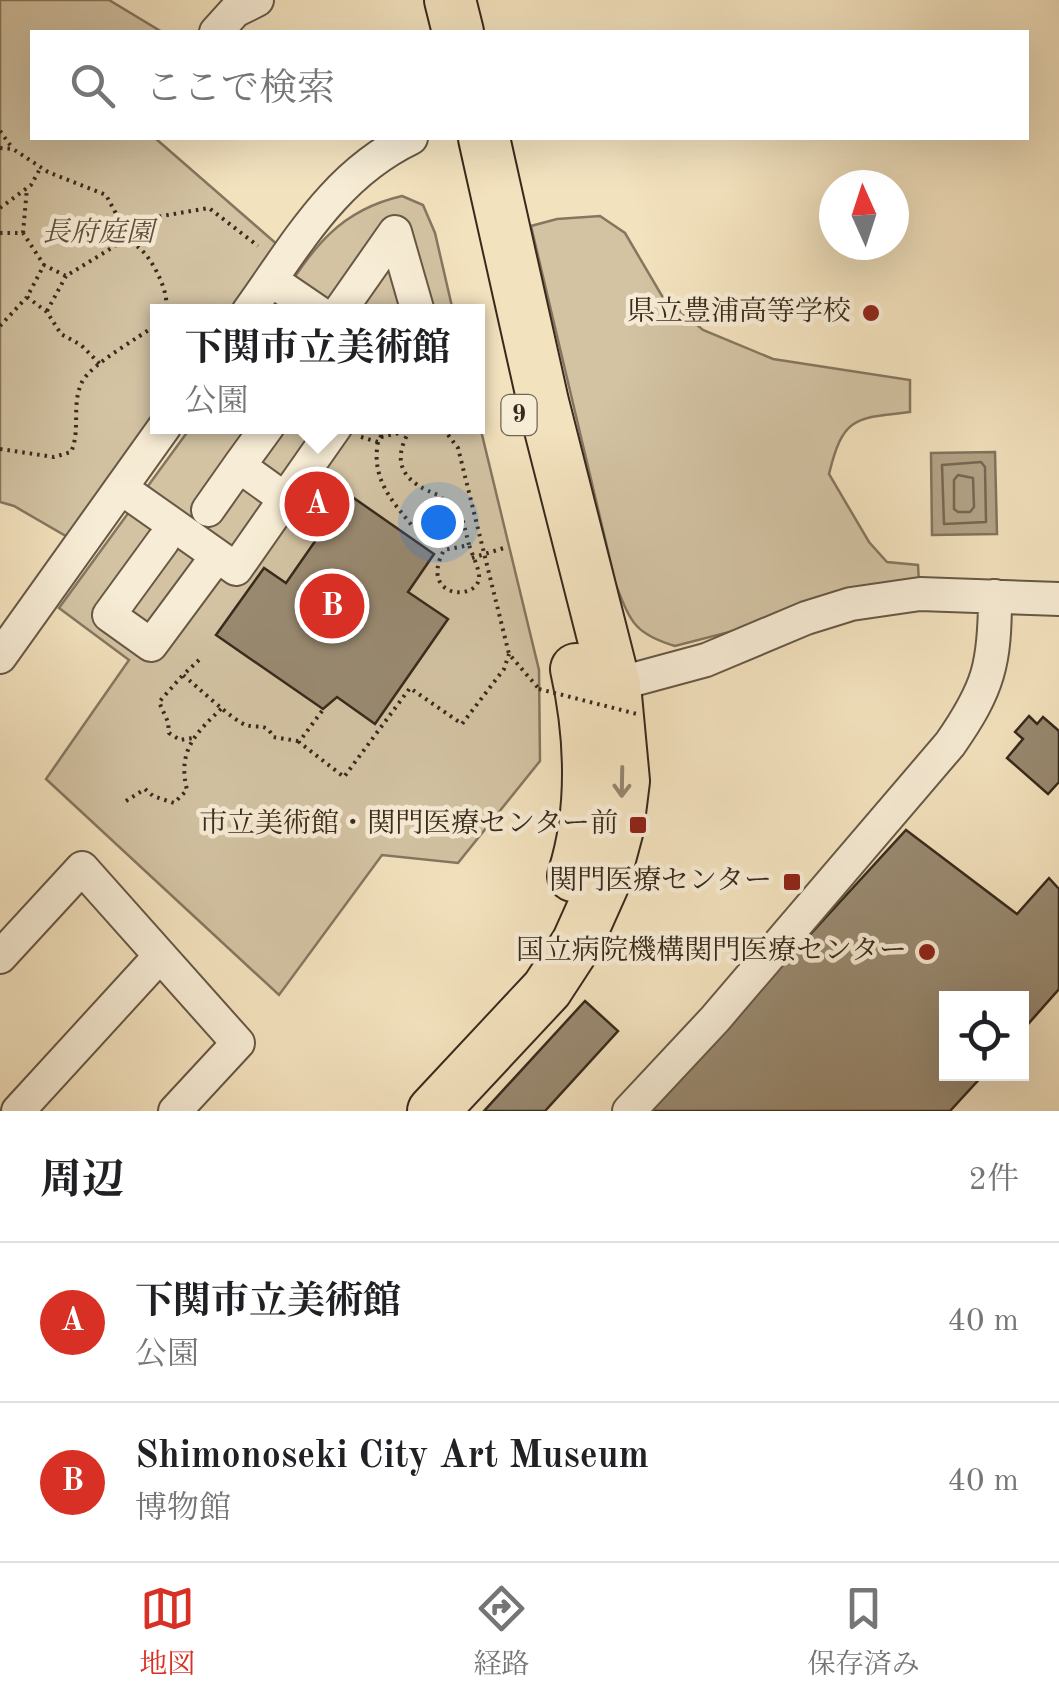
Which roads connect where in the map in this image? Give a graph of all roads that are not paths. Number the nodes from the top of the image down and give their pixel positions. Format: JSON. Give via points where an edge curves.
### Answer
{"nodes":[{"id":1,"x":257,"y":0,"type":"edge"},
{"id":2,"x":421,"y":0,"type":"edge"},
{"id":3,"x":450,"y":0,"type":"edge"},
{"id":4,"x":218,"y":30,"type":"edge"},
{"id":5,"x":428,"y":30,"type":"edge"},
{"id":6,"x":458,"y":30,"type":"edge"},
{"id":7,"x":407,"y":140,"type":"edge"},
{"id":8,"x":454,"y":140,"type":"edge"},
{"id":9,"x":484,"y":140,"type":"edge"},
{"id":10,"x":276,"y":272,"type":"junction"},
{"id":11,"x":254,"y":304,"type":"edge"},
{"id":12,"x":310,"y":304,"type":"edge"},
{"id":13,"x":344,"y":304,"type":"edge"},
{"id":14,"x":416,"y":304,"type":"edge"},
{"id":15,"x":159,"y":434,"type":"edge"},
{"id":16,"x":262,"y":434,"type":"edge"},
{"id":17,"x":343,"y":434,"type":"edge"},
{"id":18,"x":240,"y":466,"type":"junction"},
{"id":19,"x":121,"y":488,"type":"junction"},
{"id":20,"x":286,"y":499,"type":"junction"},
{"id":21,"x":208,"y":510,"type":"dead end"},
{"id":22,"x":163,"y":541,"type":"dead end"},
{"id":23,"x":217,"y":556,"type":"junction"},
{"id":24,"x":995,"y":596,"type":"junction"},
{"id":25,"x":1059,"y":599,"type":"edge"},
{"id":26,"x":0,"y":657,"type":"edge"},
{"id":27,"x":593,"y":695,"type":"junction"},
{"id":28,"x":0,"y":956,"type":"edge"},
{"id":29,"x":159,"y":957,"type":"junction"},
{"id":30,"x":18,"y":1111,"type":"edge"},
{"id":31,"x":176,"y":1111,"type":"edge"},
{"id":32,"x":402,"y":1111,"type":"edge"},
{"id":33,"x":433,"y":1111,"type":"edge"},
{"id":34,"x":629,"y":1111,"type":"edge"}],
"edges":[{"from":1,"to":4,"type":"street","via":[[235,10]]},
{"from":2,"to":5,"type":"highway"},
{"from":3,"to":6,"type":"highway"},
{"from":7,"to":10,"type":"street","via":[[366,162],[326,202]]},
{"from":8,"to":27,"type":"highway","number":"9"},
{"from":9,"to":27,"type":"highway","number":"9","via":[[543,402]]},
{"from":10,"to":11,"type":"street"},
{"from":10,"to":12,"type":"street"},
{"from":13,"to":14,"type":"street","via":[[394,232]]},
{"from":15,"to":19,"type":"street"},
{"from":16,"to":18,"type":"street"},
{"from":17,"to":20,"type":"street"},
{"from":18,"to":20,"type":"street"},
{"from":18,"to":21,"type":"street"},
{"from":19,"to":23,"type":"street"},
{"from":19,"to":26,"type":"street"},
{"from":20,"to":23,"type":"street","via":[[236,569]]},
{"from":22,"to":23,"type":"street","via":[[109,615],[151,645]]},
{"from":24,"to":25,"type":"street"},
{"from":24,"to":27,"type":"street","via":[[920,594],[851,604]]},
{"from":24,"to":34,"type":"street","via":[[988,678],[950,744]]},
{"from":27,"to":32,"type":"highway","number":"9","via":[[581,850],[565,900],[530,962]]},
{"from":27,"to":33,"type":"highway","number":"9","one_way":true,"via":[[624,781],[603,885],[578,943],[546,989]]},
{"from":28,"to":29,"type":"street","via":[[82,868]]},
{"from":29,"to":30,"type":"street"},
{"from":29,"to":31,"type":"street","via":[[238,1043]]}]}
